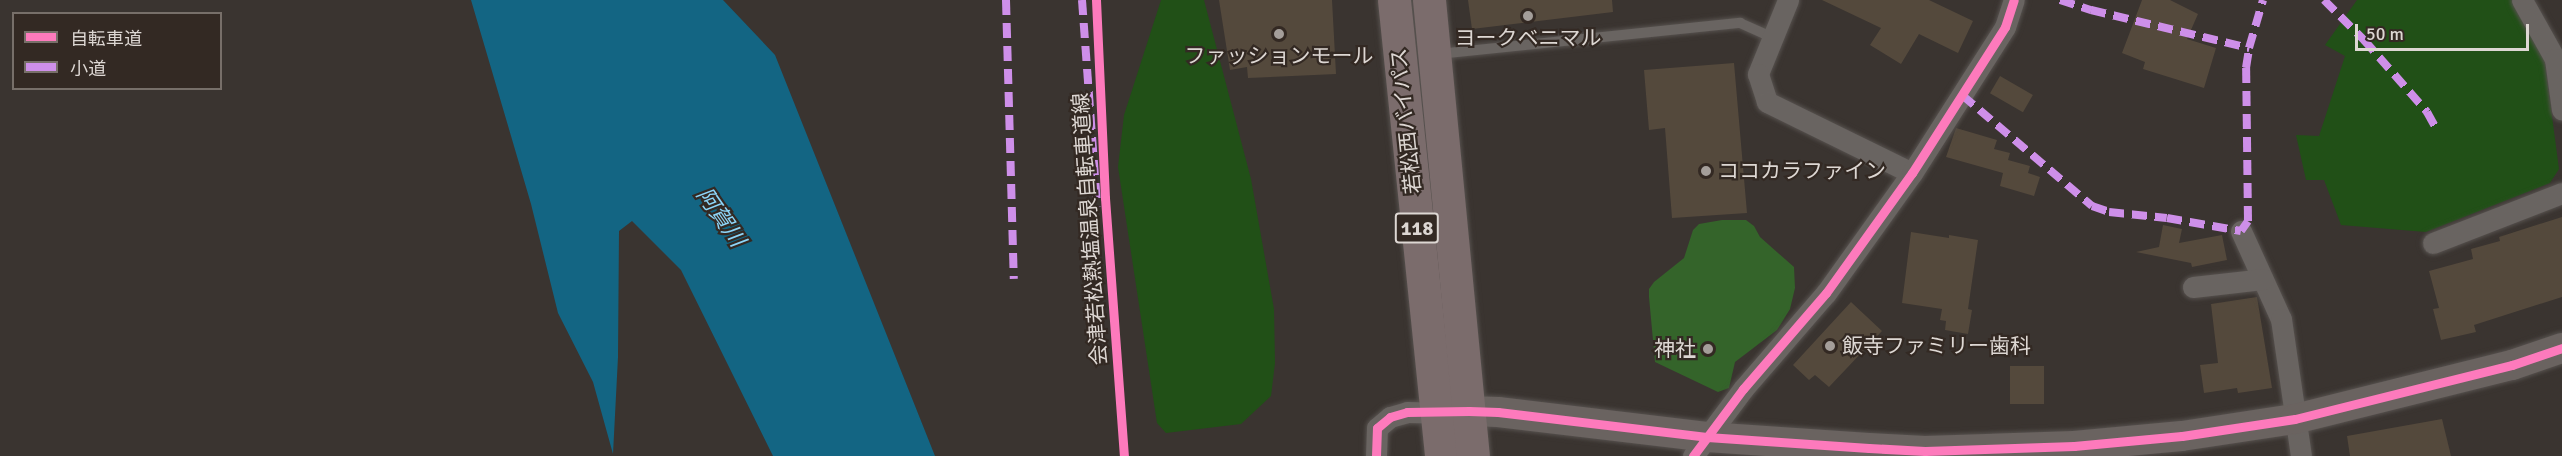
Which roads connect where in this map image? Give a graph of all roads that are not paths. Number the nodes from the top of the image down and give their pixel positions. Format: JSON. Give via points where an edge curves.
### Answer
{"nodes":[{"id":1,"x":1394,"y":0,"type":"edge"},
{"id":2,"x":1429,"y":0,"type":"edge"},
{"id":3,"x":1788,"y":0,"type":"edge"},
{"id":4,"x":2014,"y":0,"type":"edge"},
{"id":5,"x":2522,"y":0,"type":"edge"},
{"id":6,"x":1773,"y":38,"type":"junction"},
{"id":7,"x":1434,"y":54,"type":"junction"},
{"id":8,"x":2558,"y":58,"type":"edge"},
{"id":9,"x":2562,"y":110,"type":"edge"},
{"id":10,"x":1912,"y":173,"type":"junction"},
{"id":11,"x":2562,"y":192,"type":"edge"},
{"id":12,"x":2241,"y":231,"type":"dead end"},
{"id":13,"x":2433,"y":243,"type":"dead end"},
{"id":14,"x":2263,"y":279,"type":"junction"},
{"id":15,"x":2193,"y":287,"type":"dead end"},
{"id":16,"x":2562,"y":348,"type":"edge"},
{"id":17,"x":1454,"y":412,"type":"junction"},
{"id":18,"x":2295,"y":419,"type":"junction"},
{"id":19,"x":1700,"y":446,"type":"edge"},
{"id":20,"x":1869,"y":452,"type":"edge"},
{"id":21,"x":1376,"y":456,"type":"edge"},
{"id":22,"x":1441,"y":456,"type":"edge"},
{"id":23,"x":1473,"y":456,"type":"edge"},
{"id":24,"x":2301,"y":456,"type":"edge"}],
"edges":[{"from":1,"to":17,"type":"highway","name":"若松西バイパス","number":"118"},
{"from":2,"to":7,"type":"highway","name":"若松西バイパス","number":"118"},
{"from":3,"to":6,"type":"street"},
{"from":4,"to":10,"type":"street","via":[[2004,27]]},
{"from":5,"to":8,"type":"street"},
{"from":6,"to":7,"type":"lane","via":[[1740,23]]},
{"from":6,"to":10,"type":"street","via":[[1758,74],[1767,102]]},
{"from":7,"to":17,"type":"highway","name":"若松西バイパス","number":"118"},
{"from":8,"to":9,"type":"street"},
{"from":10,"to":19,"type":"street","via":[[1826,293],[1743,389]]},
{"from":11,"to":13,"type":"street"},
{"from":12,"to":14,"type":"street"},
{"from":14,"to":15,"type":"street"},
{"from":14,"to":18,"type":"street","via":[[2281,318]]},
{"from":16,"to":18,"type":"street","via":[[2512,365]]},
{"from":17,"to":19,"type":"street","via":[[1498,412]]},
{"from":17,"to":21,"type":"street","via":[[1407,412],[1390,417],[1377,428]]},
{"from":17,"to":22,"type":"highway","name":"若松西バイパス","number":"118"},
{"from":17,"to":23,"type":"highway","name":"若松西バイパス","number":"118"},
{"from":18,"to":20,"type":"street","via":[[2074,446]]},
{"from":18,"to":24,"type":"street"},
{"from":19,"to":20,"type":"street"}]}
